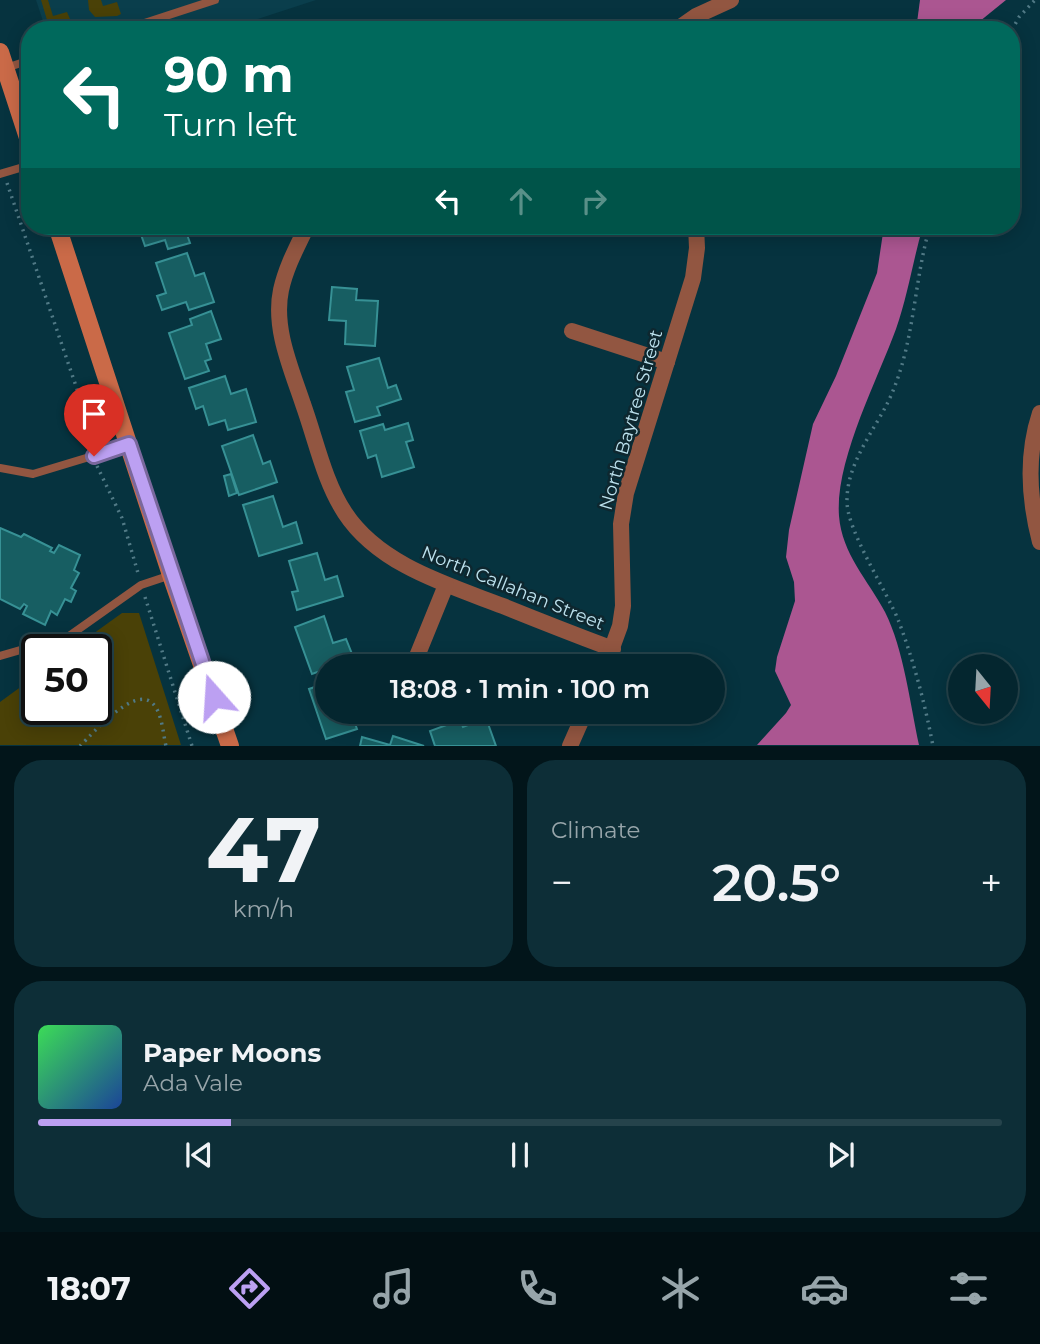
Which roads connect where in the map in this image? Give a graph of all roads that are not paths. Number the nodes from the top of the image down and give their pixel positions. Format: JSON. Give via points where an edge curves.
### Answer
{"nodes":[{"id":1,"x":215,"y":0,"type":"edge"},
{"id":2,"x":731,"y":0,"type":"edge"},
{"id":3,"x":151,"y":21,"type":"edge"},
{"id":4,"x":689,"y":21,"type":"edge"},
{"id":5,"x":3,"y":60,"type":"edge"},
{"id":6,"x":21,"y":60,"type":"edge"},
{"id":7,"x":21,"y":116,"type":"edge"},
{"id":8,"x":21,"y":168,"type":"edge"},
{"id":9,"x":0,"y":174,"type":"edge"},
{"id":10,"x":60,"y":235,"type":"edge"},
{"id":11,"x":303,"y":235,"type":"edge"},
{"id":12,"x":696,"y":235,"type":"edge"},
{"id":13,"x":572,"y":331,"type":"dead end"},
{"id":14,"x":667,"y":362,"type":"junction"},
{"id":15,"x":1040,"y":413,"type":"edge"},
{"id":16,"x":129,"y":444,"type":"junction"},
{"id":17,"x":0,"y":468,"type":"edge"},
{"id":18,"x":1040,"y":542,"type":"edge"},
{"id":19,"x":171,"y":575,"type":"junction"},
{"id":20,"x":446,"y":585,"type":"junction"},
{"id":21,"x":612,"y":649,"type":"junction"},
{"id":22,"x":418,"y":654,"type":"edge"},
{"id":23,"x":610,"y":654,"type":"edge"},
{"id":24,"x":0,"y":656,"type":"edge"},
{"id":25,"x":580,"y":724,"type":"edge"},
{"id":26,"x":230,"y":746,"type":"edge"},
{"id":27,"x":570,"y":746,"type":"edge"}],
"edges":[{"from":1,"to":3,"type":"lane"},
{"from":2,"to":4,"type":"street"},
{"from":5,"to":6,"type":"lane"},
{"from":5,"to":7,"type":"main road"},
{"from":8,"to":9,"type":"lane"},
{"from":10,"to":16,"type":"main road"},
{"from":11,"to":20,"type":"street","name":"North Callahan Street","via":[[281,291],[279,316],[294,377],[335,496],[346,516],[379,549]]},
{"from":12,"to":14,"type":"street","name":"North Baytree Street","via":[[693,278]]},
{"from":13,"to":14,"type":"street"},
{"from":14,"to":21,"type":"street","name":"North Baytree Street","via":[[626,493],[621,524],[623,606]]},
{"from":15,"to":18,"type":"street","via":[[1030,481]]},
{"from":16,"to":17,"type":"lane","via":[[33,474]]},
{"from":16,"to":19,"type":"main road"},
{"from":19,"to":24,"type":"lane","via":[[141,585],[69,636]]},
{"from":19,"to":26,"type":"main road"},
{"from":20,"to":21,"type":"street","name":"North Callahan Street"},
{"from":20,"to":22,"type":"street"},
{"from":21,"to":23,"type":"street","name":"North Baytree Street"},
{"from":25,"to":27,"type":"street"}]}
